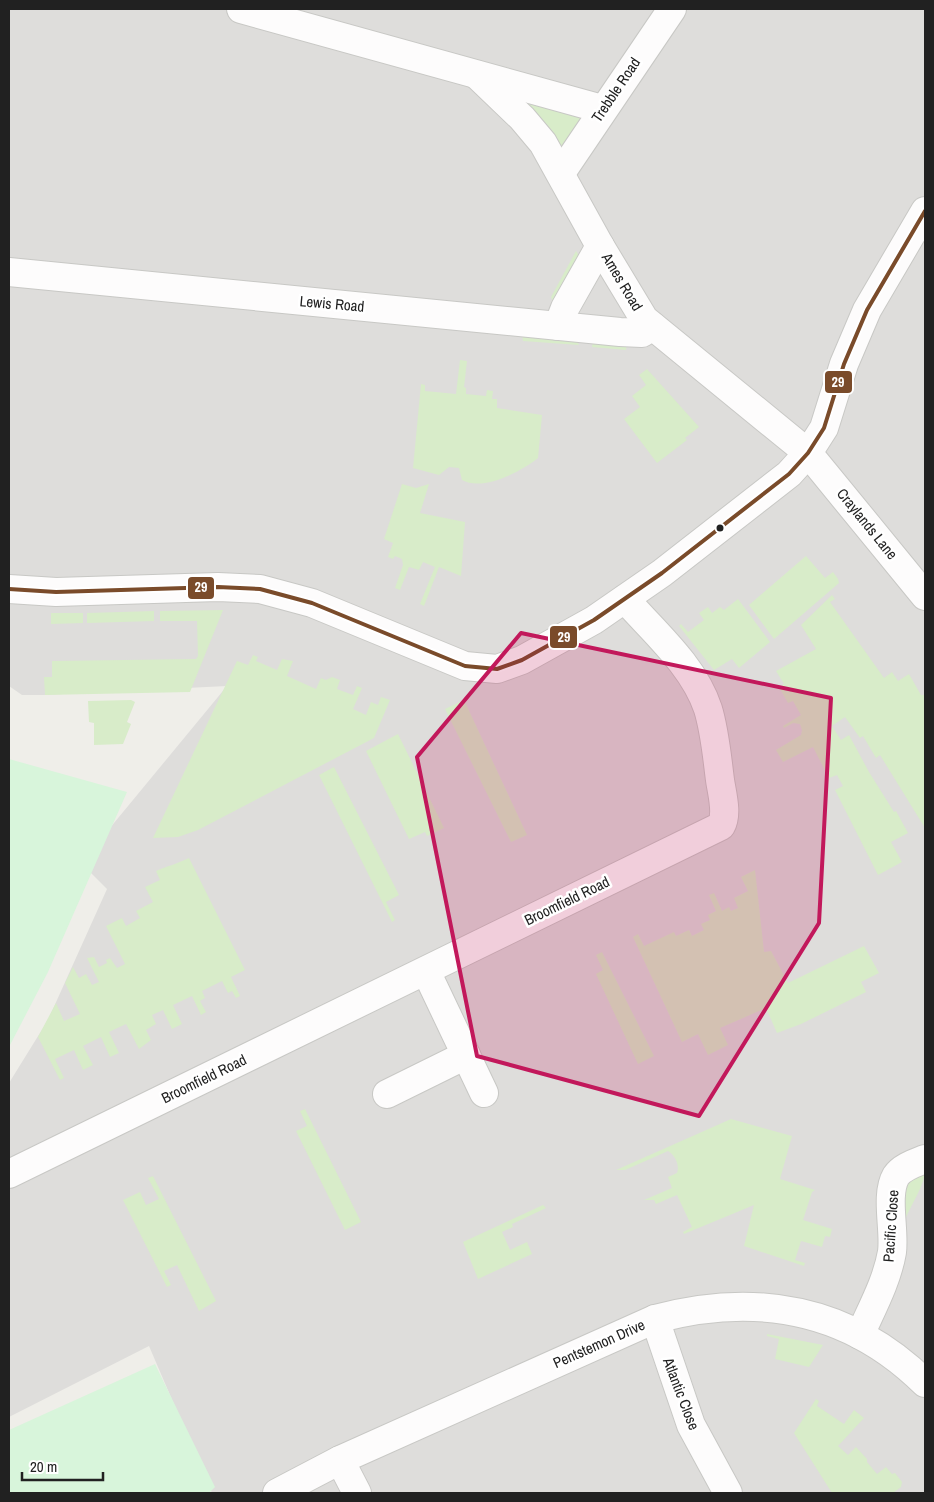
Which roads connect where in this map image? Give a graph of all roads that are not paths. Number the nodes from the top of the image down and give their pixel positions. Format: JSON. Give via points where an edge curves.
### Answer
{"nodes":[{"id":1,"x":241,"y":9,"type":"edge"},
{"id":2,"x":672,"y":9,"type":"edge"},
{"id":3,"x":476,"y":75,"type":"junction"},
{"id":4,"x":602,"y":109,"type":"junction"},
{"id":5,"x":561,"y":173,"type":"junction"},
{"id":6,"x":925,"y":211,"type":"edge"},
{"id":7,"x":600,"y":246,"type":"junction"},
{"id":8,"x":9,"y":272,"type":"edge"},
{"id":9,"x":558,"y":326,"type":"junction"},
{"id":10,"x":652,"y":326,"type":"junction"},
{"id":11,"x":808,"y":454,"type":"junction"},
{"id":12,"x":9,"y":589,"type":"edge"},
{"id":13,"x":925,"y":596,"type":"edge"},
{"id":14,"x":625,"y":599,"type":"junction"},
{"id":15,"x":426,"y":971,"type":"junction"},
{"id":16,"x":466,"y":1054,"type":"junction"},
{"id":17,"x":484,"y":1093,"type":"dead end"},
{"id":18,"x":387,"y":1094,"type":"dead end"},
{"id":19,"x":925,"y":1159,"type":"edge"},
{"id":20,"x":9,"y":1174,"type":"edge"},
{"id":21,"x":655,"y":1319,"type":"junction"},
{"id":22,"x":860,"y":1335,"type":"junction"},
{"id":23,"x":925,"y":1384,"type":"edge"},
{"id":24,"x":340,"y":1460,"type":"junction"},
{"id":25,"x":278,"y":1493,"type":"edge"},
{"id":26,"x":357,"y":1493,"type":"edge"},
{"id":27,"x":728,"y":1493,"type":"edge"}],
"edges":[{"from":1,"to":3,"type":"street","name":"Ames Road"},
{"from":2,"to":4,"type":"street","name":"Trebble Road"},
{"from":3,"to":4,"type":"street","name":"Ames Road"},
{"from":3,"to":5,"type":"street","name":"Ames Road","via":[[529,125]]},
{"from":4,"to":5,"type":"street","name":"Trebble Road"},
{"from":5,"to":7,"type":"street","name":"Ames Road"},
{"from":6,"to":11,"type":"street","via":[[867,310],[844,364],[824,428]]},
{"from":7,"to":9,"type":"street"},
{"from":7,"to":10,"type":"street","name":"Ames Road","via":[[636,308]]},
{"from":8,"to":9,"type":"street","name":"Lewis Road"},
{"from":9,"to":10,"type":"street","name":"Lewis Road","via":[[642,333]]},
{"from":10,"to":11,"type":"street","name":"Ames Road"},
{"from":11,"to":13,"type":"street","name":"Craylands Lane"},
{"from":11,"to":14,"type":"street","via":[[766,493]]},
{"from":12,"to":14,"type":"street","via":[[56,592],[218,587],[272,591],[312,604],[452,662],[488,670],[538,652]]},
{"from":14,"to":15,"type":"street","name":"Broomfield Road","via":[[683,666],[704,699],[714,739],[722,823]]},
{"from":15,"to":16,"type":"street"},
{"from":15,"to":20,"type":"street","name":"Broomfield Road"},
{"from":16,"to":17,"type":"street"},
{"from":16,"to":18,"type":"street"},
{"from":19,"to":22,"type":"street","name":"Pacific Close","via":[[903,1169],[895,1178],[890,1259]]},
{"from":21,"to":22,"type":"street","name":"Pentstemon Drive","via":[[700,1308],[758,1306],[806,1315]]},
{"from":21,"to":24,"type":"street","name":"Pentstemon Drive"},
{"from":21,"to":27,"type":"street","name":"Atlantic Close","via":[[691,1425]]},
{"from":22,"to":23,"type":"street","name":"Pentstemon Drive","via":[[903,1363]]},
{"from":24,"to":25,"type":"street","name":"Pentstemon Drive"},
{"from":24,"to":26,"type":"street"}]}
